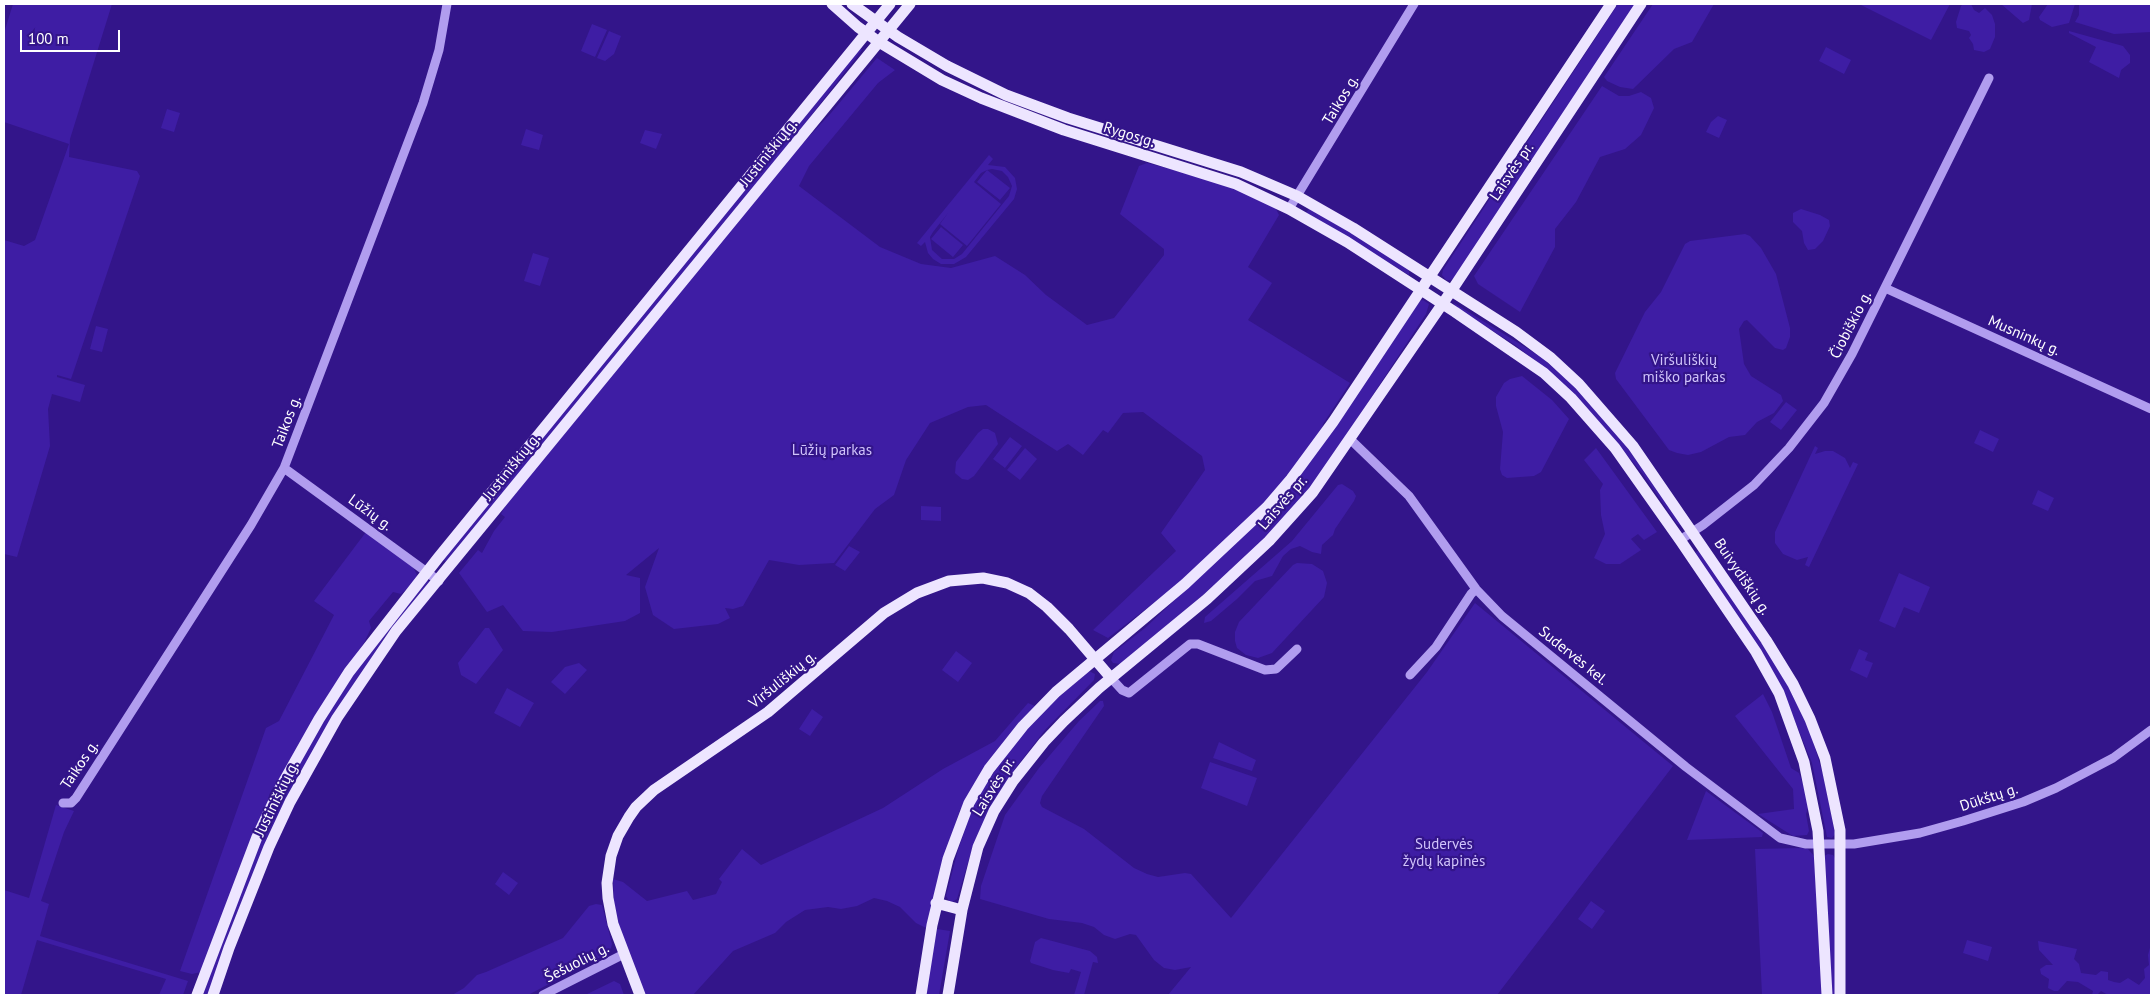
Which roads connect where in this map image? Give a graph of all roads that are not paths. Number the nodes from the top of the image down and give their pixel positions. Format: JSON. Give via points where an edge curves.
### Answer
{"nodes":[{"id":1,"x":447,"y":4,"type":"edge"},
{"id":2,"x":832,"y":4,"type":"edge"},
{"id":3,"x":852,"y":4,"type":"edge"},
{"id":4,"x":890,"y":4,"type":"edge"},
{"id":5,"x":910,"y":4,"type":"edge"},
{"id":6,"x":1414,"y":4,"type":"edge"},
{"id":7,"x":1611,"y":4,"type":"edge"},
{"id":8,"x":1641,"y":4,"type":"edge"},
{"id":9,"x":875,"y":22,"type":"junction"},
{"id":10,"x":888,"y":31,"type":"junction"},
{"id":11,"x":866,"y":33,"type":"junction"},
{"id":12,"x":879,"y":42,"type":"junction"},
{"id":13,"x":1989,"y":78,"type":"dead end"},
{"id":14,"x":1297,"y":196,"type":"junction"},
{"id":15,"x":1289,"y":209,"type":"junction"},
{"id":16,"x":1430,"y":276,"type":"junction"},
{"id":17,"x":1885,"y":288,"type":"junction"},
{"id":18,"x":1421,"y":290,"type":"junction"},
{"id":19,"x":1452,"y":290,"type":"junction"},
{"id":20,"x":1442,"y":303,"type":"junction"},
{"id":21,"x":2151,"y":409,"type":"edge"},
{"id":22,"x":1351,"y":440,"type":"junction"},
{"id":23,"x":284,"y":468,"type":"junction"},
{"id":24,"x":1692,"y":532,"type":"junction"},
{"id":25,"x":1680,"y":540,"type":"junction"},
{"id":26,"x":427,"y":572,"type":"junction"},
{"id":27,"x":439,"y":581,"type":"junction"},
{"id":28,"x":1476,"y":590,"type":"junction"},
{"id":29,"x":1297,"y":649,"type":"dead end"},
{"id":30,"x":1094,"y":659,"type":"junction"},
{"id":31,"x":1410,"y":676,"type":"dead end"},
{"id":32,"x":1111,"y":678,"type":"junction"},
{"id":33,"x":2151,"y":730,"type":"edge"},
{"id":34,"x":63,"y":803,"type":"dead end"},
{"id":35,"x":1818,"y":844,"type":"junction"},
{"id":36,"x":1841,"y":844,"type":"junction"},
{"id":37,"x":936,"y":903,"type":"junction"},
{"id":38,"x":962,"y":910,"type":"junction"},
{"id":39,"x":624,"y":954,"type":"junction"},
{"id":40,"x":197,"y":995,"type":"edge"},
{"id":41,"x":213,"y":995,"type":"edge"},
{"id":42,"x":543,"y":995,"type":"edge"},
{"id":43,"x":640,"y":995,"type":"edge"},
{"id":44,"x":921,"y":995,"type":"edge"},
{"id":45,"x":948,"y":995,"type":"edge"},
{"id":46,"x":1827,"y":995,"type":"edge"},
{"id":47,"x":1840,"y":995,"type":"edge"}],
"edges":[{"from":1,"to":23,"type":"street","name":"Taikos g.","via":[[439,50],[423,103]]},
{"from":2,"to":11,"type":"main road","name":"Rygos g."},
{"from":3,"to":9,"type":"main road","name":"Rygos g."},
{"from":4,"to":9,"type":"main road","name":"Justiniškių g."},
{"from":5,"to":10,"type":"main road","name":"Justiniškių g."},
{"from":6,"to":14,"type":"street","name":"Taikos g."},
{"from":7,"to":16,"type":"main road","name":"Laisvės pr."},
{"from":8,"to":19,"type":"main road","name":"Laisvės pr."},
{"from":9,"to":10,"type":"main road","name":"Rygos g."},
{"from":9,"to":11,"type":"main road","name":"Justiniškių g."},
{"from":10,"to":12,"type":"main road","name":"Justiniškių g."},
{"from":10,"to":14,"type":"main road","name":"Rygos g.","via":[[947,66],[1023,103],[1232,170]]},
{"from":11,"to":12,"type":"main road","name":"Rygos g."},
{"from":11,"to":26,"type":"main road","name":"Justiniškių g."},
{"from":12,"to":15,"type":"main road","name":"Rygos g.","via":[[942,80],[998,106],[1236,184]]},
{"from":12,"to":27,"type":"main road","name":"Justiniškių g."},
{"from":13,"to":17,"type":"street","name":"Čiobiškio g."},
{"from":14,"to":15,"type":"street","name":"Taikos g."},
{"from":14,"to":16,"type":"main road","name":"Rygos g."},
{"from":15,"to":18,"type":"main road","name":"Rygos g."},
{"from":16,"to":18,"type":"main road","name":"Laisvės pr."},
{"from":16,"to":19,"type":"main road","name":"Buivydiškių g."},
{"from":17,"to":21,"type":"street","name":"Musninkų g."},
{"from":17,"to":24,"type":"street","name":"Čiobiškio g.","via":[[1844,368],[1805,429],[1754,485]]},
{"from":18,"to":20,"type":"main road","name":"Buivydiškių g."},
{"from":18,"to":30,"type":"main road","name":"Laisvės pr.","via":[[1333,422],[1267,507],[1184,584]]},
{"from":19,"to":20,"type":"main road","name":"Laisvės pr."},
{"from":19,"to":24,"type":"main road","name":"Buivydiškių g.","via":[[1516,332],[1579,384],[1633,446]]},
{"from":20,"to":22,"type":"main road","name":"Laisvės pr."},
{"from":20,"to":25,"type":"main road","name":"Buivydiškių g.","via":[[1544,373],[1571,398],[1615,448]]},
{"from":22,"to":28,"type":"street","name":"Sudervės kel.","via":[[1409,496]]},
{"from":22,"to":32,"type":"main road","name":"Laisvės pr.","via":[[1313,492],[1269,541],[1207,599]]},
{"from":23,"to":26,"type":"street","name":"Lūžių g."},
{"from":23,"to":34,"type":"street","name":"Taikos g.","via":[[252,525],[76,798],[71,803]]},
{"from":24,"to":25,"type":"street","name":"Čiobiškio g."},
{"from":24,"to":36,"type":"main road","name":"Buivydiškių g.","via":[[1766,640],[1810,718],[1825,758]]},
{"from":25,"to":35,"type":"main road","name":"Buivydiškių g.","via":[[1756,652],[1779,693],[1804,762]]},
{"from":26,"to":27,"type":"street","name":"Lūžių g."},
{"from":26,"to":40,"type":"main road","name":"Justiniškių g.","via":[[349,672],[279,790],[254,845]]},
{"from":27,"to":41,"type":"main road","name":"Justiniškių g.","via":[[392,638],[337,718],[313,760],[269,847]]},
{"from":28,"to":31,"type":"street","via":[[1436,647]]},
{"from":28,"to":35,"type":"street","name":"Sudervės kel.","via":[[1551,657],[1773,834],[1789,841]]},
{"from":29,"to":32,"type":"street","via":[[1276,669],[1265,670],[1198,644],[1190,644],[1129,693]]},
{"from":30,"to":32,"type":"main road","name":"Viršuliškių g."},
{"from":30,"to":37,"type":"main road","name":"Laisvės pr.","via":[[1023,726],[981,782],[959,827]]},
{"from":30,"to":39,"type":"main road","name":"Viršuliškių g.","via":[[1047,607],[1029,593],[1007,583],[963,578],[931,587],[902,601],[866,627],[768,712],[663,783],[636,807],[615,846],[607,883],[613,924]]},
{"from":32,"to":38,"type":"main road","name":"Laisvės pr.","via":[[1044,742],[1013,781],[985,828]]},
{"from":33,"to":36,"type":"street","name":"Dūkštų g.","via":[[2096,767],[2023,802],[1920,833]]},
{"from":35,"to":36,"type":"street","name":"Dūkštų g."},
{"from":35,"to":46,"type":"main road","name":"Buivydiškių g."},
{"from":36,"to":47,"type":"main road","name":"Buivydiškių g."},
{"from":37,"to":38,"type":"main road"},
{"from":37,"to":44,"type":"main road","name":"Laisvės pr."},
{"from":38,"to":45,"type":"main road","name":"Laisvės pr."},
{"from":39,"to":42,"type":"street","name":"Šešuolių g."},
{"from":39,"to":43,"type":"main road","name":"Viršuliškių g."}]}
